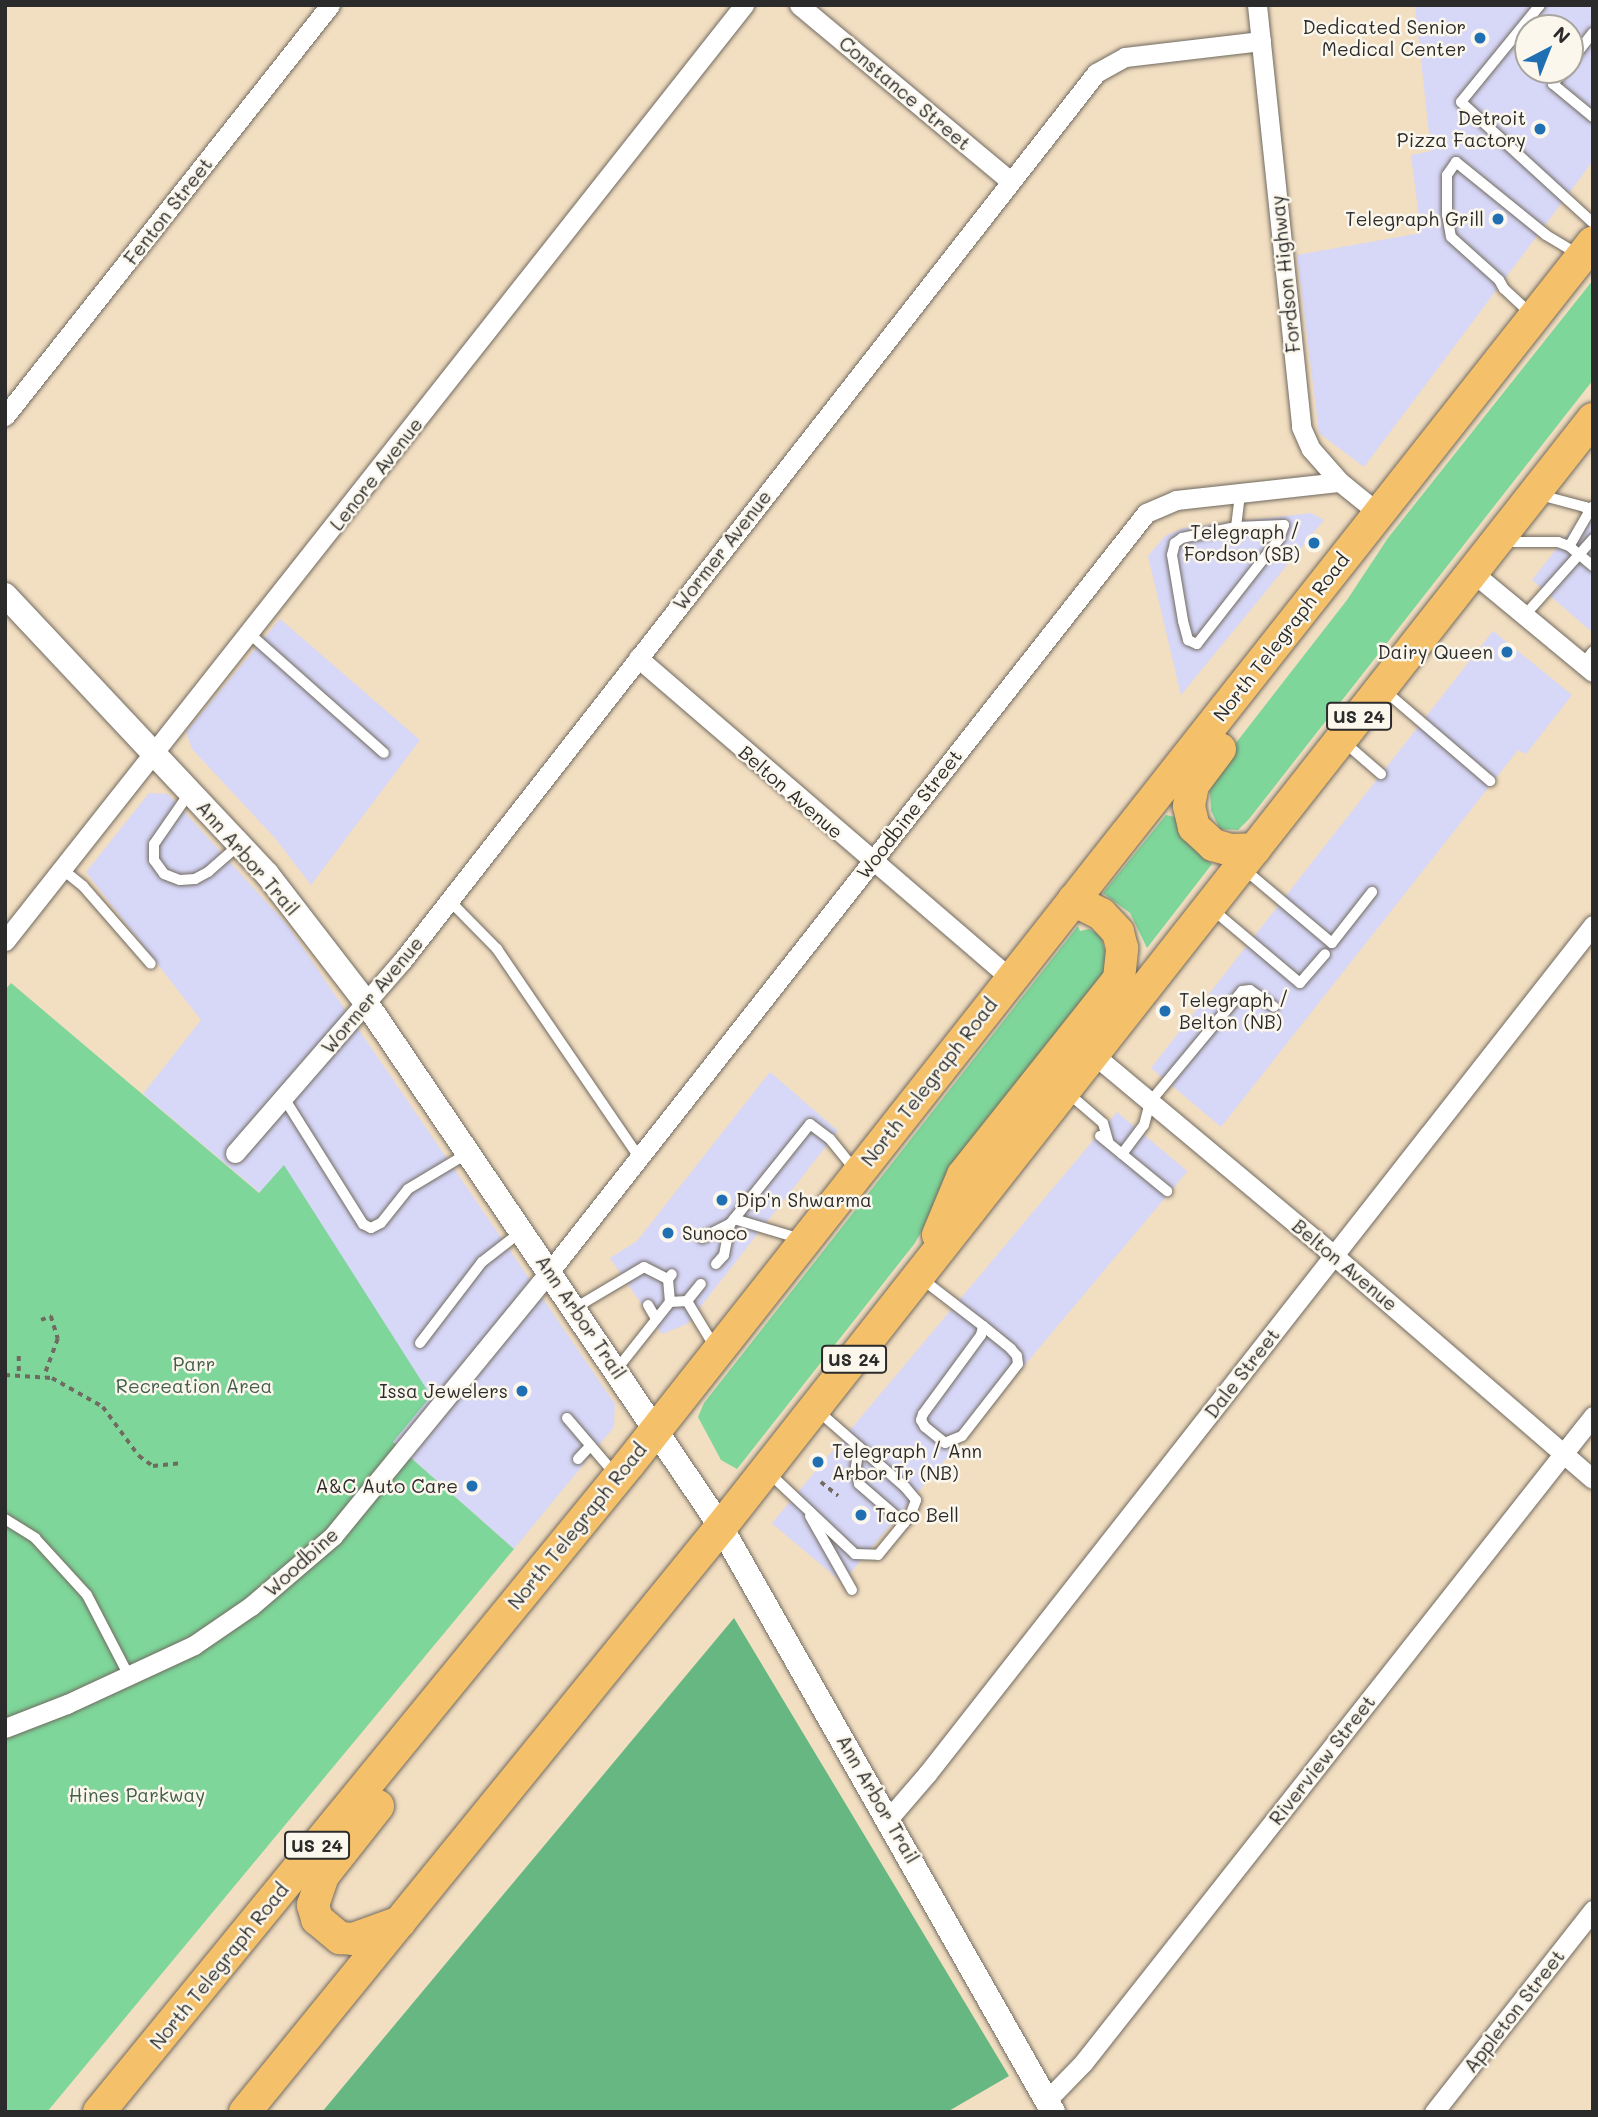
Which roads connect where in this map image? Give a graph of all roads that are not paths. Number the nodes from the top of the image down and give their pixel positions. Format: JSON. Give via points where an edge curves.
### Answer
{"nodes":[{"id":1,"x":330,"y":5,"type":"edge"},
{"id":2,"x":744,"y":5,"type":"edge"},
{"id":3,"x":799,"y":5,"type":"edge"},
{"id":4,"x":1257,"y":5,"type":"edge"},
{"id":5,"x":1540,"y":5,"type":"edge"},
{"id":6,"x":1261,"y":41,"type":"junction"},
{"id":7,"x":1553,"y":84,"type":"edge"},
{"id":8,"x":1593,"y":117,"type":"edge"},
{"id":9,"x":1010,"y":181,"type":"junction"},
{"id":10,"x":1593,"y":223,"type":"edge"},
{"id":11,"x":1587,"y":249,"type":"edge"},
{"id":12,"x":1533,"y":316,"type":"junction"},
{"id":13,"x":5,"y":416,"type":"edge"},
{"id":14,"x":1593,"y":419,"type":"edge"},
{"id":15,"x":1340,"y":482,"type":"junction"},
{"id":16,"x":1240,"y":493,"type":"junction"},
{"id":17,"x":1534,"y":493,"type":"junction"},
{"id":18,"x":1591,"y":509,"type":"edge"},
{"id":19,"x":1377,"y":512,"type":"junction"},
{"id":20,"x":1236,"y":527,"type":"junction"},
{"id":21,"x":1593,"y":538,"type":"edge"},
{"id":22,"x":1496,"y":542,"type":"junction"},
{"id":23,"x":1573,"y":549,"type":"junction"},
{"id":24,"x":1593,"y":566,"type":"edge"},
{"id":25,"x":1472,"y":572,"type":"junction"},
{"id":26,"x":1320,"y":588,"type":"junction"},
{"id":27,"x":5,"y":594,"type":"edge"},
{"id":28,"x":1525,"y":615,"type":"junction"},
{"id":29,"x":250,"y":634,"type":"junction"},
{"id":30,"x":638,"y":658,"type":"junction"},
{"id":31,"x":1589,"y":662,"type":"edge"},
{"id":32,"x":1381,"y":688,"type":"junction"},
{"id":33,"x":1341,"y":740,"type":"junction"},
{"id":34,"x":154,"y":752,"type":"junction"},
{"id":35,"x":384,"y":753,"type":"dead end"},
{"id":36,"x":1381,"y":774,"type":"dead end"},
{"id":37,"x":1490,"y":781,"type":"dead end"},
{"id":38,"x":191,"y":792,"type":"junction"},
{"id":39,"x":240,"y":845,"type":"junction"},
{"id":40,"x":1248,"y":858,"type":"junction"},
{"id":41,"x":871,"y":862,"type":"junction"},
{"id":42,"x":62,"y":869,"type":"junction"},
{"id":43,"x":1373,"y":892,"type":"dead end"},
{"id":44,"x":449,"y":900,"type":"junction"},
{"id":45,"x":1073,"y":900,"type":"junction"},
{"id":46,"x":1209,"y":907,"type":"junction"},
{"id":47,"x":1593,"y":925,"type":"edge"},
{"id":48,"x":5,"y":942,"type":"edge"},
{"id":49,"x":1325,"y":954,"type":"dead end"},
{"id":50,"x":151,"y":964,"type":"dead end"},
{"id":51,"x":1010,"y":978,"type":"junction"},
{"id":52,"x":367,"y":1004,"type":"junction"},
{"id":53,"x":1274,"y":1007,"type":"dead end"},
{"id":54,"x":1093,"y":1054,"type":"junction"},
{"id":55,"x":1065,"y":1090,"type":"junction"},
{"id":56,"x":284,"y":1098,"type":"junction"},
{"id":57,"x":1150,"y":1102,"type":"junction"},
{"id":58,"x":235,"y":1153,"type":"dead end"},
{"id":59,"x":469,"y":1153,"type":"junction"},
{"id":60,"x":1122,"y":1154,"type":"junction"},
{"id":61,"x":639,"y":1157,"type":"junction"},
{"id":62,"x":857,"y":1173,"type":"junction"},
{"id":63,"x":1167,"y":1191,"type":"dead end"},
{"id":64,"x":732,"y":1221,"type":"junction"},
{"id":65,"x":522,"y":1231,"type":"junction"},
{"id":66,"x":702,"y":1238,"type":"dead end"},
{"id":67,"x":805,"y":1240,"type":"junction"},
{"id":68,"x":1335,"y":1256,"type":"junction"},
{"id":69,"x":716,"y":1265,"type":"dead end"},
{"id":70,"x":550,"y":1271,"type":"junction"},
{"id":71,"x":921,"y":1273,"type":"junction"},
{"id":72,"x":701,"y":1284,"type":"dead end"},
{"id":73,"x":687,"y":1301,"type":"junction"},
{"id":74,"x":670,"y":1302,"type":"junction"},
{"id":75,"x":648,"y":1305,"type":"dead end"},
{"id":76,"x":575,"y":1308,"type":"junction"},
{"id":77,"x":656,"y":1319,"type":"junction"},
{"id":78,"x":983,"y":1326,"type":"junction"},
{"id":79,"x":420,"y":1343,"type":"dead end"},
{"id":80,"x":717,"y":1352,"type":"junction"},
{"id":81,"x":616,"y":1369,"type":"junction"},
{"id":82,"x":815,"y":1408,"type":"junction"},
{"id":83,"x":1593,"y":1416,"type":"edge"},
{"id":84,"x":567,"y":1419,"type":"dead end"},
{"id":85,"x":657,"y":1428,"type":"junction"},
{"id":86,"x":590,"y":1446,"type":"junction"},
{"id":87,"x":859,"y":1447,"type":"junction"},
{"id":88,"x":1563,"y":1453,"type":"junction"},
{"id":89,"x":578,"y":1459,"type":"dead end"},
{"id":90,"x":766,"y":1470,"type":"junction"},
{"id":91,"x":618,"y":1477,"type":"junction"},
{"id":92,"x":1593,"y":1479,"type":"edge"},
{"id":93,"x":806,"y":1509,"type":"junction"},
{"id":94,"x":5,"y":1520,"type":"edge"},
{"id":95,"x":904,"y":1523,"type":"junction"},
{"id":96,"x":721,"y":1527,"type":"junction"},
{"id":97,"x":535,"y":1579,"type":"junction"},
{"id":98,"x":852,"y":1590,"type":"dead end"},
{"id":99,"x":129,"y":1676,"type":"junction"},
{"id":100,"x":5,"y":1728,"type":"edge"},
{"id":101,"x":889,"y":1818,"type":"junction"},
{"id":102,"x":1593,"y":1910,"type":"edge"},
{"id":103,"x":401,"y":1921,"type":"junction"},
{"id":104,"x":1050,"y":2106,"type":"edge"},
{"id":105,"x":99,"y":2112,"type":"edge"},
{"id":106,"x":245,"y":2112,"type":"edge"},
{"id":107,"x":1434,"y":2112,"type":"edge"}],
"edges":[{"from":1,"to":13,"type":"street","name":"Fenton Street"},
{"from":2,"to":29,"type":"street","name":"Lenore Avenue"},
{"from":3,"to":9,"type":"street","name":"Constance Street"},
{"from":4,"to":6,"type":"street","name":"Fordson Highway"},
{"from":5,"to":10,"type":"lane","via":[[1461,102]]},
{"from":6,"to":9,"type":"street","name":"Wormer Avenue","via":[[1125,57],[1110,64],[1083,88]]},
{"from":6,"to":15,"type":"street","name":"Fordson Highway","via":[[1301,427],[1311,449]]},
{"from":7,"to":8,"type":"lane"},
{"from":9,"to":30,"type":"street","name":"Wormer Avenue"},
{"from":11,"to":12,"type":"main road","name":"North Telegraph Road","number":"US 24"},
{"from":11,"to":12,"type":"lane","via":[[1546,235],[1456,162],[1447,175],[1451,237]]},
{"from":12,"to":19,"type":"main road","name":"North Telegraph Road","number":"US 24"},
{"from":14,"to":17,"type":"main road","number":"US 24"},
{"from":15,"to":16,"type":"street","name":"Woodbine Street"},
{"from":15,"to":19,"type":"street","name":"Fordson Highway"},
{"from":16,"to":20,"type":"lane"},
{"from":16,"to":41,"type":"street","name":"Woodbine Street","via":[[1176,500],[1158,506],[1135,524]]},
{"from":17,"to":18,"type":"lane"},
{"from":17,"to":22,"type":"main road","number":"US 24"},
{"from":18,"to":23,"type":"lane"},
{"from":19,"to":26,"type":"main road","name":"North Telegraph Road","number":"US 24"},
{"from":20,"to":20,"type":"lane","via":[[1284,525],[1279,539],[1197,644],[1188,640],[1183,621],[1172,555],[1175,543]]},
{"from":21,"to":23,"type":"lane"},
{"from":22,"to":23,"type":"lane","via":[[1558,542]]},
{"from":22,"to":25,"type":"main road","number":"US 24"},
{"from":23,"to":24,"type":"lane"},
{"from":23,"to":28,"type":"lane"},
{"from":25,"to":28,"type":"street"},
{"from":25,"to":32,"type":"main road","number":"US 24"},
{"from":26,"to":40,"type":"main road","via":[[1278,672],[1193,785],[1190,796],[1194,827],[1206,842]]},
{"from":26,"to":45,"type":"main road","name":"North Telegraph Road","number":"US 24"},
{"from":27,"to":34,"type":"street","name":"Ann Arbor Trail"},
{"from":28,"to":31,"type":"street"},
{"from":29,"to":34,"type":"street","name":"Lenore Avenue"},
{"from":29,"to":35,"type":"lane"},
{"from":30,"to":41,"type":"street","name":"Belton Avenue"},
{"from":30,"to":44,"type":"street","name":"Wormer Avenue"},
{"from":32,"to":33,"type":"main road","number":"US 24"},
{"from":32,"to":37,"type":"lane"},
{"from":33,"to":36,"type":"lane"},
{"from":33,"to":40,"type":"main road","number":"US 24"},
{"from":34,"to":38,"type":"street","name":"Ann Arbor Trail"},
{"from":34,"to":42,"type":"street","name":"Lenore Avenue"},
{"from":38,"to":39,"type":"street","name":"Ann Arbor Trail"},
{"from":38,"to":39,"type":"lane","via":[[154,844],[154,860],[164,873],[180,880],[195,879]]},
{"from":39,"to":52,"type":"street","name":"Ann Arbor Trail"},
{"from":40,"to":43,"type":"lane","via":[[1332,943]]},
{"from":40,"to":46,"type":"main road","number":"US 24"},
{"from":41,"to":51,"type":"street","name":"Belton Avenue"},
{"from":41,"to":61,"type":"street","name":"Woodbine Street"},
{"from":42,"to":48,"type":"street","name":"Lenore Avenue"},
{"from":42,"to":50,"type":"lane","via":[[83,886]]},
{"from":44,"to":52,"type":"street","name":"Wormer Avenue"},
{"from":44,"to":61,"type":"lane","via":[[497,949]]},
{"from":45,"to":51,"type":"main road","name":"North Telegraph Road","number":"US 24"},
{"from":45,"to":71,"type":"main road","via":[[1101,914],[1118,932],[1122,948],[1119,979],[963,1175]]},
{"from":46,"to":49,"type":"lane","via":[[1300,983]]},
{"from":46,"to":54,"type":"main road","number":"US 24"},
{"from":47,"to":68,"type":"street","name":"Dale Street"},
{"from":51,"to":62,"type":"main road","name":"North Telegraph Road","number":"US 24"},
{"from":52,"to":56,"type":"street","name":"Wormer Avenue"},
{"from":52,"to":59,"type":"street","name":"Ann Arbor Trail"},
{"from":53,"to":57,"type":"lane","via":[[1250,990],[1242,991]]},
{"from":54,"to":55,"type":"main road","number":"US 24"},
{"from":54,"to":57,"type":"street","name":"Belton Avenue"},
{"from":55,"to":60,"type":"lane","via":[[1103,1124],[1104,1139]]},
{"from":55,"to":71,"type":"main road","number":"US 24"},
{"from":56,"to":58,"type":"street","name":"Wormer Avenue"},
{"from":56,"to":59,"type":"lane","via":[[363,1224],[371,1228],[381,1223],[408,1189]]},
{"from":57,"to":60,"type":"lane","via":[[1144,1125]]},
{"from":57,"to":68,"type":"street","name":"Belton Avenue"},
{"from":59,"to":65,"type":"street","name":"Ann Arbor Trail"},
{"from":60,"to":63,"type":"lane"},
{"from":61,"to":70,"type":"street","name":"Woodbine Street"},
{"from":62,"to":64,"type":"lane","via":[[830,1139],[810,1124]]},
{"from":62,"to":67,"type":"main road","name":"North Telegraph Road","number":"US 24"},
{"from":64,"to":66,"type":"lane"},
{"from":64,"to":67,"type":"lane"},
{"from":64,"to":69,"type":"lane","via":[[724,1255]]},
{"from":65,"to":70,"type":"street","name":"Ann Arbor Trail"},
{"from":65,"to":79,"type":"lane","via":[[482,1262]]},
{"from":67,"to":80,"type":"main road","name":"North Telegraph Road","number":"US 24"},
{"from":68,"to":88,"type":"street","name":"Belton Avenue"},
{"from":68,"to":101,"type":"street","name":"Dale Street"},
{"from":70,"to":76,"type":"street","name":"Ann Arbor Trail"},
{"from":70,"to":99,"type":"street","name":"Woodbine","via":[[333,1536],[240,1614],[194,1645]]},
{"from":71,"to":78,"type":"lane"},
{"from":71,"to":82,"type":"main road","number":"US 24"},
{"from":72,"to":73,"type":"lane"},
{"from":73,"to":74,"type":"lane"},
{"from":73,"to":80,"type":"lane"},
{"from":74,"to":76,"type":"lane","via":[[670,1277],[644,1267],[632,1280]]},
{"from":74,"to":77,"type":"lane"},
{"from":75,"to":77,"type":"lane"},
{"from":76,"to":81,"type":"street","name":"Ann Arbor Trail"},
{"from":77,"to":81,"type":"lane"},
{"from":78,"to":78,"type":"lane","via":[[1011,1349],[1018,1364],[962,1436],[945,1443],[921,1420]]},
{"from":80,"to":85,"type":"main road","name":"North Telegraph Road","number":"US 24"},
{"from":81,"to":85,"type":"street","name":"Ann Arbor Trail"},
{"from":82,"to":87,"type":"lane"},
{"from":82,"to":90,"type":"main road","number":"US 24"},
{"from":83,"to":88,"type":"street","name":"Riverview Street"},
{"from":84,"to":86,"type":"lane"},
{"from":85,"to":91,"type":"main road","name":"North Telegraph Road","number":"US 24"},
{"from":85,"to":96,"type":"street","name":"Ann Arbor Trail"},
{"from":86,"to":89,"type":"lane"},
{"from":86,"to":91,"type":"lane"},
{"from":87,"to":95,"type":"lane","via":[[859,1484]]},
{"from":87,"to":95,"type":"lane","via":[[916,1500]]},
{"from":88,"to":92,"type":"street","name":"Belton Avenue"},
{"from":88,"to":104,"type":"street","name":"Riverview Street"},
{"from":90,"to":93,"type":"lane"},
{"from":90,"to":96,"type":"main road","number":"US 24"},
{"from":91,"to":97,"type":"main road","name":"North Telegraph Road","number":"US 24"},
{"from":93,"to":95,"type":"lane","via":[[855,1554],[878,1555]]},
{"from":93,"to":98,"type":"lane"},
{"from":94,"to":99,"type":"lane","via":[[35,1538],[87,1595]]},
{"from":96,"to":101,"type":"street","name":"Ann Arbor Trail"},
{"from":96,"to":103,"type":"main road","number":"US 24"},
{"from":97,"to":103,"type":"main road","via":[[503,1652],[352,1837],[317,1888],[313,1905],[317,1919],[340,1938]]},
{"from":97,"to":105,"type":"main road","name":"North Telegraph Road","number":"US 24"},
{"from":99,"to":100,"type":"street","name":"Woodbine"},
{"from":101,"to":104,"type":"street","name":"Ann Arbor Trail"},
{"from":102,"to":107,"type":"street","name":"Appleton Street"},
{"from":103,"to":106,"type":"main road","number":"US 24"}]}
